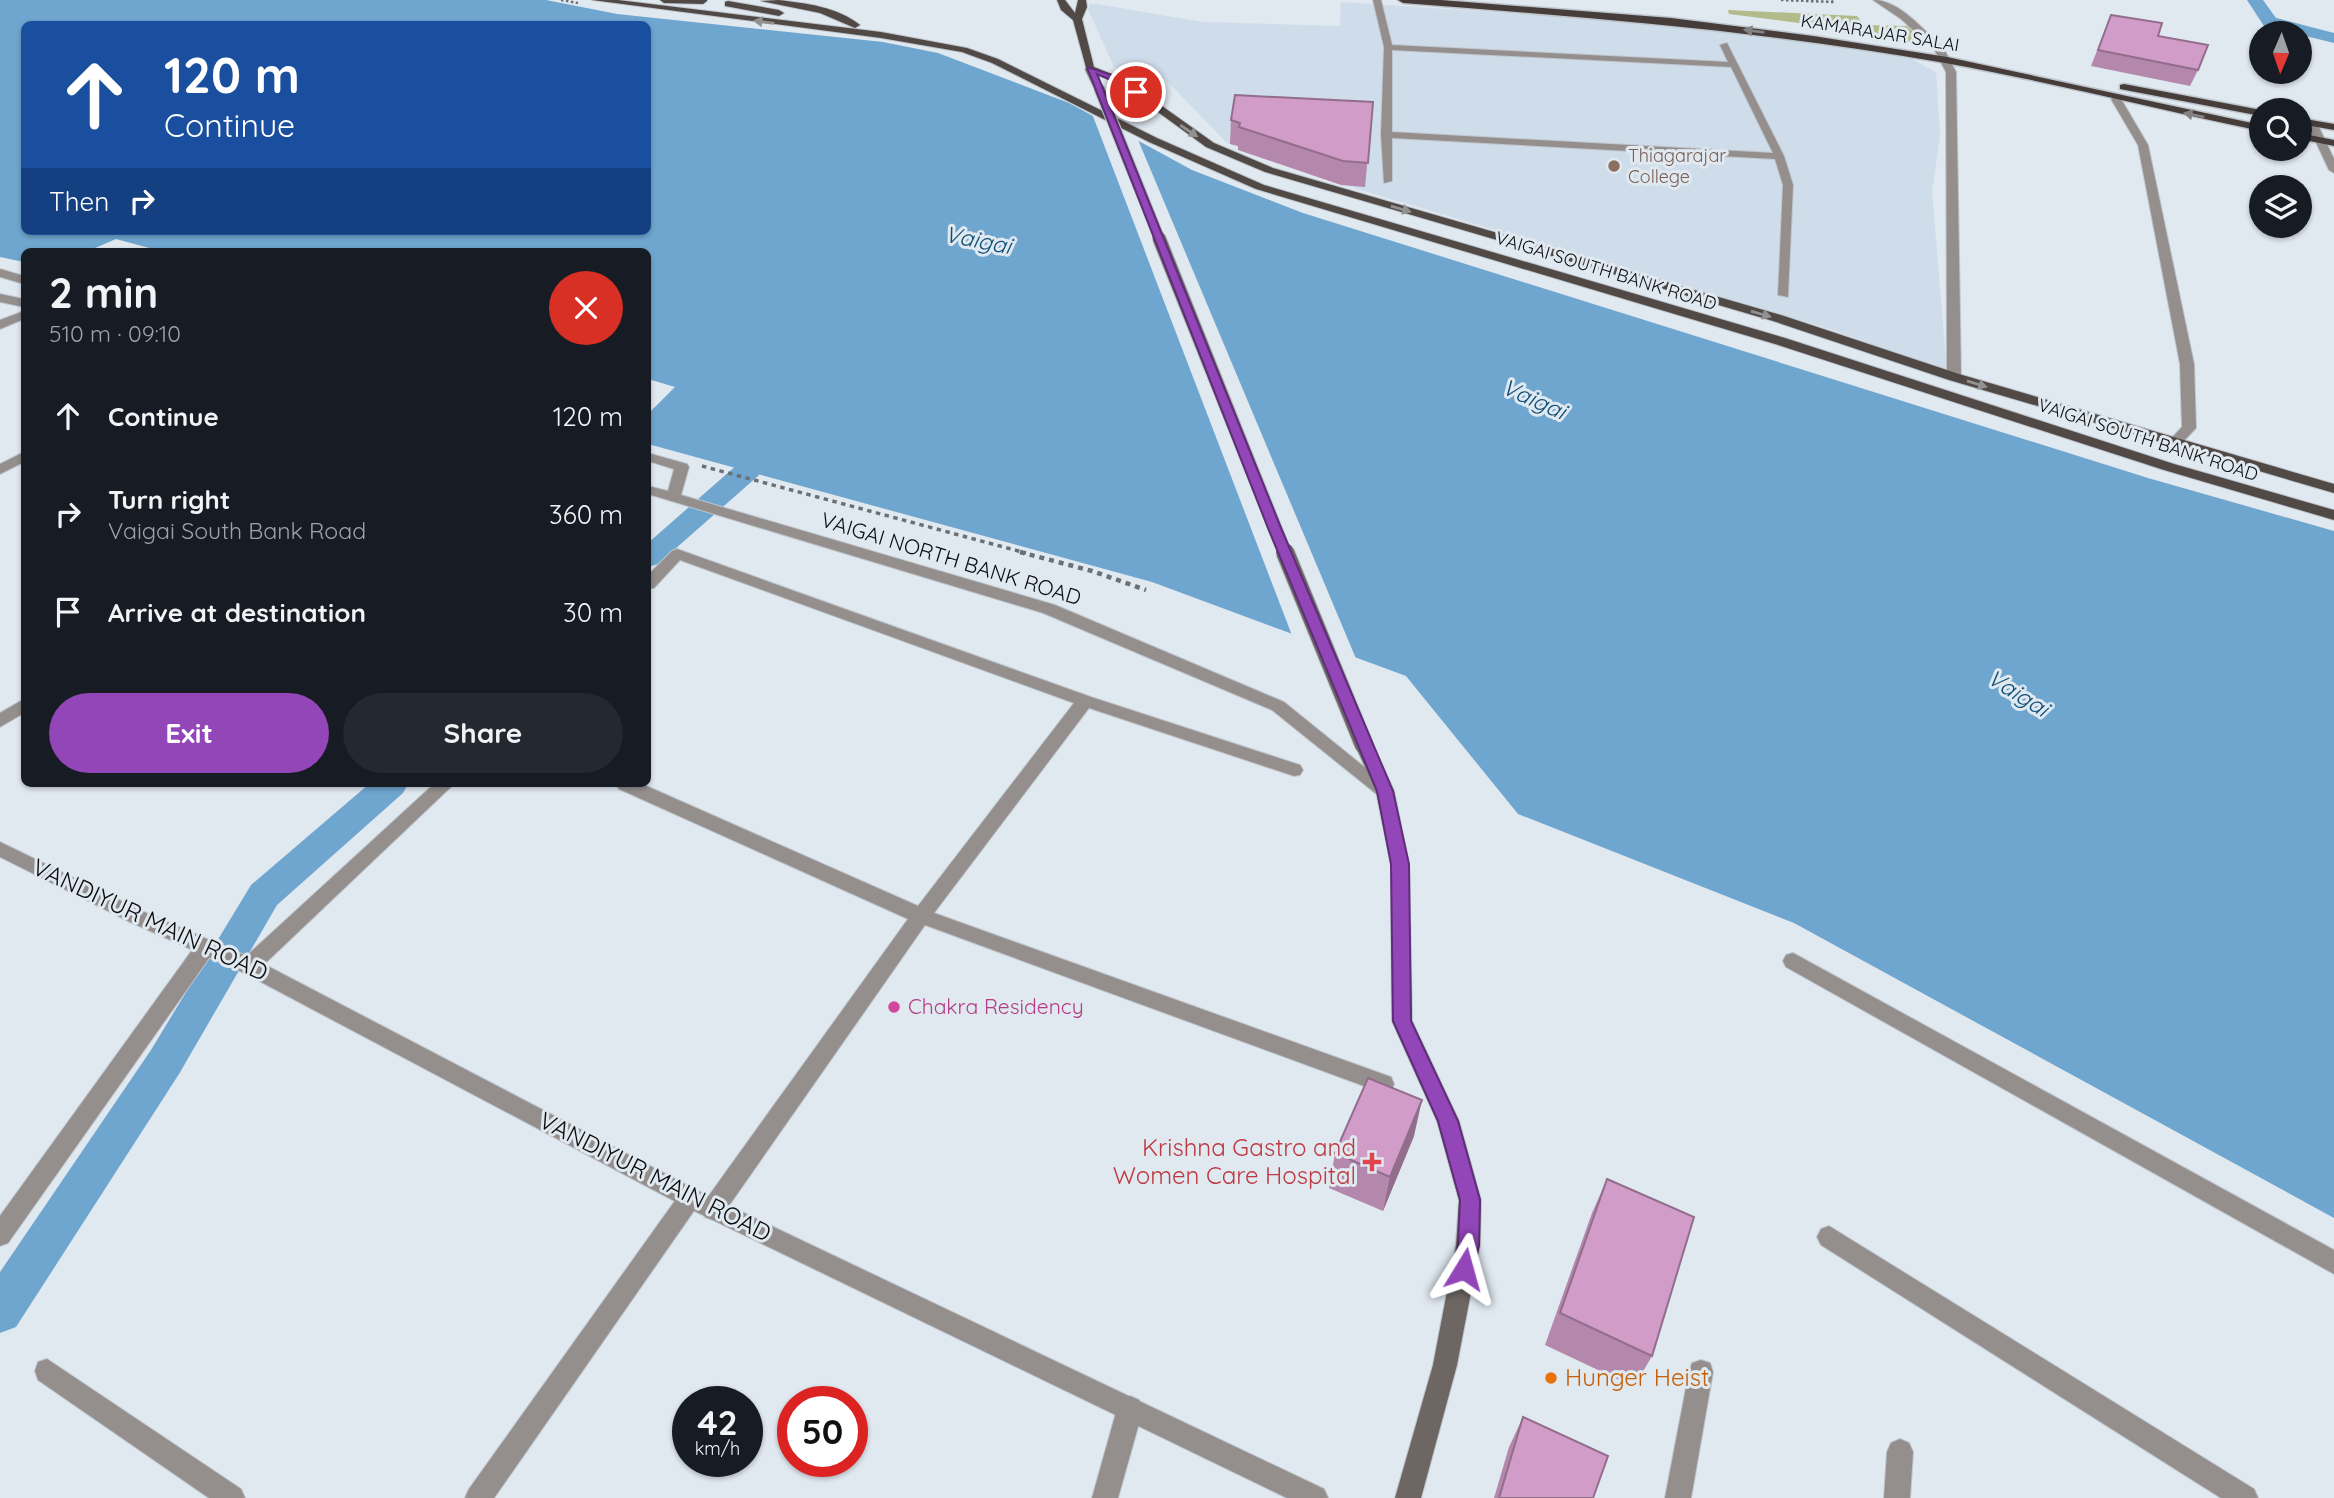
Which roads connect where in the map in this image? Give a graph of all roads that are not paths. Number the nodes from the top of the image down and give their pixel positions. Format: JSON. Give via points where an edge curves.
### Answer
{"nodes":[{"id":1,"x":596,"y":0,"type":"edge"},
{"id":2,"x":654,"y":0,"type":"edge"},
{"id":3,"x":702,"y":0,"type":"edge"},
{"id":4,"x":745,"y":0,"type":"edge"},
{"id":5,"x":755,"y":0,"type":"edge"},
{"id":6,"x":1061,"y":0,"type":"edge"},
{"id":7,"x":1082,"y":0,"type":"edge"},
{"id":8,"x":1377,"y":0,"type":"edge"},
{"id":9,"x":1403,"y":0,"type":"edge"},
{"id":10,"x":1521,"y":0,"type":"edge"},
{"id":11,"x":1877,"y":0,"type":"edge"},
{"id":12,"x":727,"y":4,"type":"junction"},
{"id":13,"x":1679,"y":10,"type":"dead end"},
{"id":14,"x":1077,"y":19,"type":"junction"},
{"id":15,"x":855,"y":25,"type":"junction"},
{"id":16,"x":1825,"y":29,"type":"dead end"},
{"id":17,"x":881,"y":35,"type":"junction"},
{"id":18,"x":1724,"y":45,"type":"dead end"},
{"id":19,"x":1388,"y":47,"type":"junction"},
{"id":20,"x":1939,"y":49,"type":"junction"},
{"id":21,"x":1947,"y":60,"type":"junction"},
{"id":22,"x":1733,"y":65,"type":"junction"},
{"id":23,"x":1090,"y":69,"type":"junction"},
{"id":24,"x":2116,"y":99,"type":"junction"},
{"id":25,"x":2249,"y":112,"type":"edge"},
{"id":26,"x":2312,"y":123,"type":"joint"},
{"id":27,"x":2249,"y":126,"type":"edge"},
{"id":28,"x":2334,"y":127,"type":"edge"},
{"id":29,"x":1386,"y":135,"type":"junction"},
{"id":30,"x":2312,"y":138,"type":"edge"},
{"id":31,"x":2321,"y":140,"type":"junction"},
{"id":32,"x":2334,"y":143,"type":"edge"},
{"id":33,"x":1779,"y":156,"type":"junction"},
{"id":34,"x":2334,"y":170,"type":"edge"},
{"id":35,"x":1387,"y":181,"type":"dead end"},
{"id":36,"x":0,"y":273,"type":"edge"},
{"id":37,"x":21,"y":279,"type":"edge"},
{"id":38,"x":1784,"y":295,"type":"dead end"},
{"id":39,"x":0,"y":298,"type":"edge"},
{"id":40,"x":21,"y":302,"type":"edge"},
{"id":41,"x":21,"y":316,"type":"edge"},
{"id":42,"x":0,"y":324,"type":"edge"},
{"id":43,"x":1954,"y":377,"type":"junction"},
{"id":44,"x":2174,"y":443,"type":"junction"},
{"id":45,"x":21,"y":458,"type":"edge"},
{"id":46,"x":651,"y":458,"type":"edge"},
{"id":47,"x":0,"y":470,"type":"edge"},
{"id":48,"x":2334,"y":489,"type":"edge"},
{"id":49,"x":651,"y":491,"type":"edge"},
{"id":50,"x":673,"y":498,"type":"junction"},
{"id":51,"x":2334,"y":515,"type":"edge"},
{"id":52,"x":651,"y":581,"type":"edge"},
{"id":53,"x":1085,"y":701,"type":"junction"},
{"id":54,"x":21,"y":707,"type":"edge"},
{"id":55,"x":0,"y":721,"type":"edge"},
{"id":56,"x":1294,"y":770,"type":"dead end"},
{"id":57,"x":442,"y":787,"type":"edge"},
{"id":58,"x":632,"y":787,"type":"edge"},
{"id":59,"x":1385,"y":791,"type":"junction"},
{"id":60,"x":0,"y":849,"type":"edge"},
{"id":61,"x":921,"y":916,"type":"junction"},
{"id":62,"x":206,"y":948,"type":"junction"},
{"id":63,"x":1793,"y":961,"type":"dead end"},
{"id":64,"x":248,"y":965,"type":"junction"},
{"id":65,"x":1383,"y":1084,"type":"edge"},
{"id":66,"x":690,"y":1198,"type":"junction"},
{"id":67,"x":713,"y":1209,"type":"junction"},
{"id":68,"x":0,"y":1235,"type":"edge"},
{"id":69,"x":1829,"y":1237,"type":"dead end"},
{"id":70,"x":2334,"y":1263,"type":"edge"},
{"id":71,"x":47,"y":1371,"type":"dead end"},
{"id":72,"x":1701,"y":1372,"type":"dead end"},
{"id":73,"x":1130,"y":1409,"type":"junction"},
{"id":74,"x":1900,"y":1452,"type":"dead end"},
{"id":75,"x":232,"y":1498,"type":"edge"},
{"id":76,"x":478,"y":1498,"type":"edge"},
{"id":77,"x":1105,"y":1498,"type":"edge"},
{"id":78,"x":1315,"y":1498,"type":"edge"},
{"id":79,"x":1408,"y":1498,"type":"edge"},
{"id":80,"x":1678,"y":1498,"type":"edge"},
{"id":81,"x":1897,"y":1498,"type":"edge"},
{"id":82,"x":2245,"y":1498,"type":"edge"}],
"edges":[{"from":17,"to":1,"type":"main road","name":"VAIGAI SOUTH BANK ROAD","one_way":true},
{"from":2,"to":3,"type":"main road"},
{"from":3,"to":12,"type":"main road","name":"VAIGAI SOUTH BANK ROAD"},
{"from":4,"to":12,"type":"main road"},
{"from":5,"to":15,"type":"main road","via":[[820,10]]},
{"from":6,"to":14,"type":"main road"},
{"from":7,"to":14,"type":"main road"},
{"from":8,"to":19,"type":"lane"},
{"from":21,"to":9,"type":"highway","name":"KAMARAJAR SALAI","one_way":true,"via":[[1671,21]]},
{"from":10,"to":13,"type":"highway"},
{"from":11,"to":20,"type":"street"},
{"from":12,"to":15,"type":"main road","name":"VAIGAI SOUTH BANK ROAD"},
{"from":14,"to":23,"type":"main road"},
{"from":15,"to":17,"type":"main road","name":"VAIGAI SOUTH BANK ROAD"},
{"from":16,"to":20,"type":"highway","name":"KAMARAJAR SALAI"},
{"from":17,"to":51,"type":"main road","name":"VAIGAI SOUTH BANK ROAD","via":[[928,42],[995,61],[1260,187],[1780,341],[2169,467]]},
{"from":18,"to":22,"type":"lane"},
{"from":19,"to":22,"type":"lane"},
{"from":19,"to":29,"type":"lane"},
{"from":20,"to":21,"type":"street"},
{"from":20,"to":25,"type":"highway","name":"KAMARAJAR SALAI"},
{"from":21,"to":24,"type":"highway","name":"KAMARAJAR SALAI"},
{"from":21,"to":43,"type":"street","via":[[1951,72]]},
{"from":22,"to":33,"type":"lane"},
{"from":23,"to":43,"type":"main road","name":"VAIGAI SOUTH BANK ROAD","one_way":true,"via":[[1121,81],[1210,145],[1269,170],[1764,314]]},
{"from":23,"to":59,"type":"main road","bridge":true},
{"from":27,"to":24,"type":"highway","name":"KAMARAJAR SALAI","one_way":true},
{"from":24,"to":44,"type":"street","via":[[2143,145],[2186,363],[2189,428]]},
{"from":26,"to":28,"type":"highway"},
{"from":26,"to":31,"type":"street"},
{"from":29,"to":33,"type":"lane"},
{"from":29,"to":35,"type":"lane"},
{"from":30,"to":31,"type":"highway"},
{"from":31,"to":32,"type":"highway"},
{"from":31,"to":34,"type":"street"},
{"from":33,"to":38,"type":"lane","via":[[1788,185]]},
{"from":36,"to":37,"type":"street"},
{"from":39,"to":40,"type":"street"},
{"from":41,"to":42,"type":"street"},
{"from":43,"to":44,"type":"main road","name":"VAIGAI SOUTH BANK ROAD","one_way":true},
{"from":44,"to":48,"type":"main road","name":"VAIGAI SOUTH BANK ROAD"},
{"from":45,"to":47,"type":"street"},
{"from":46,"to":50,"type":"street","via":[[682,467]]},
{"from":49,"to":50,"type":"street","name":"VAIGAI NORTH BANK ROAD"},
{"from":50,"to":59,"type":"street","name":"VAIGAI NORTH BANK ROAD","via":[[1062,615],[1278,706]]},
{"from":52,"to":53,"type":"street","via":[[677,554]]},
{"from":53,"to":56,"type":"street"},
{"from":53,"to":61,"type":"street"},
{"from":54,"to":55,"type":"street"},
{"from":57,"to":64,"type":"street"},
{"from":58,"to":61,"type":"street"},
{"from":59,"to":79,"type":"main road","via":[[1400,864],[1402,1021],[1448,1121],[1470,1200],[1468,1245],[1445,1365]]},
{"from":60,"to":62,"type":"street","name":"VANDIYUR MAIN ROAD"},
{"from":61,"to":65,"type":"street"},
{"from":61,"to":67,"type":"street"},
{"from":62,"to":64,"type":"street","name":"VANDIYUR MAIN ROAD"},
{"from":62,"to":68,"type":"street"},
{"from":63,"to":70,"type":"street"},
{"from":64,"to":66,"type":"street","name":"VANDIYUR MAIN ROAD"},
{"from":66,"to":67,"type":"street","name":"VANDIYUR MAIN ROAD"},
{"from":66,"to":76,"type":"street"},
{"from":67,"to":73,"type":"street","name":"VANDIYUR MAIN ROAD"},
{"from":69,"to":82,"type":"street"},
{"from":71,"to":75,"type":"street"},
{"from":72,"to":80,"type":"street"},
{"from":73,"to":77,"type":"street"},
{"from":73,"to":78,"type":"street","name":"VANDIYUR MAIN ROAD"},
{"from":74,"to":81,"type":"street"}]}
